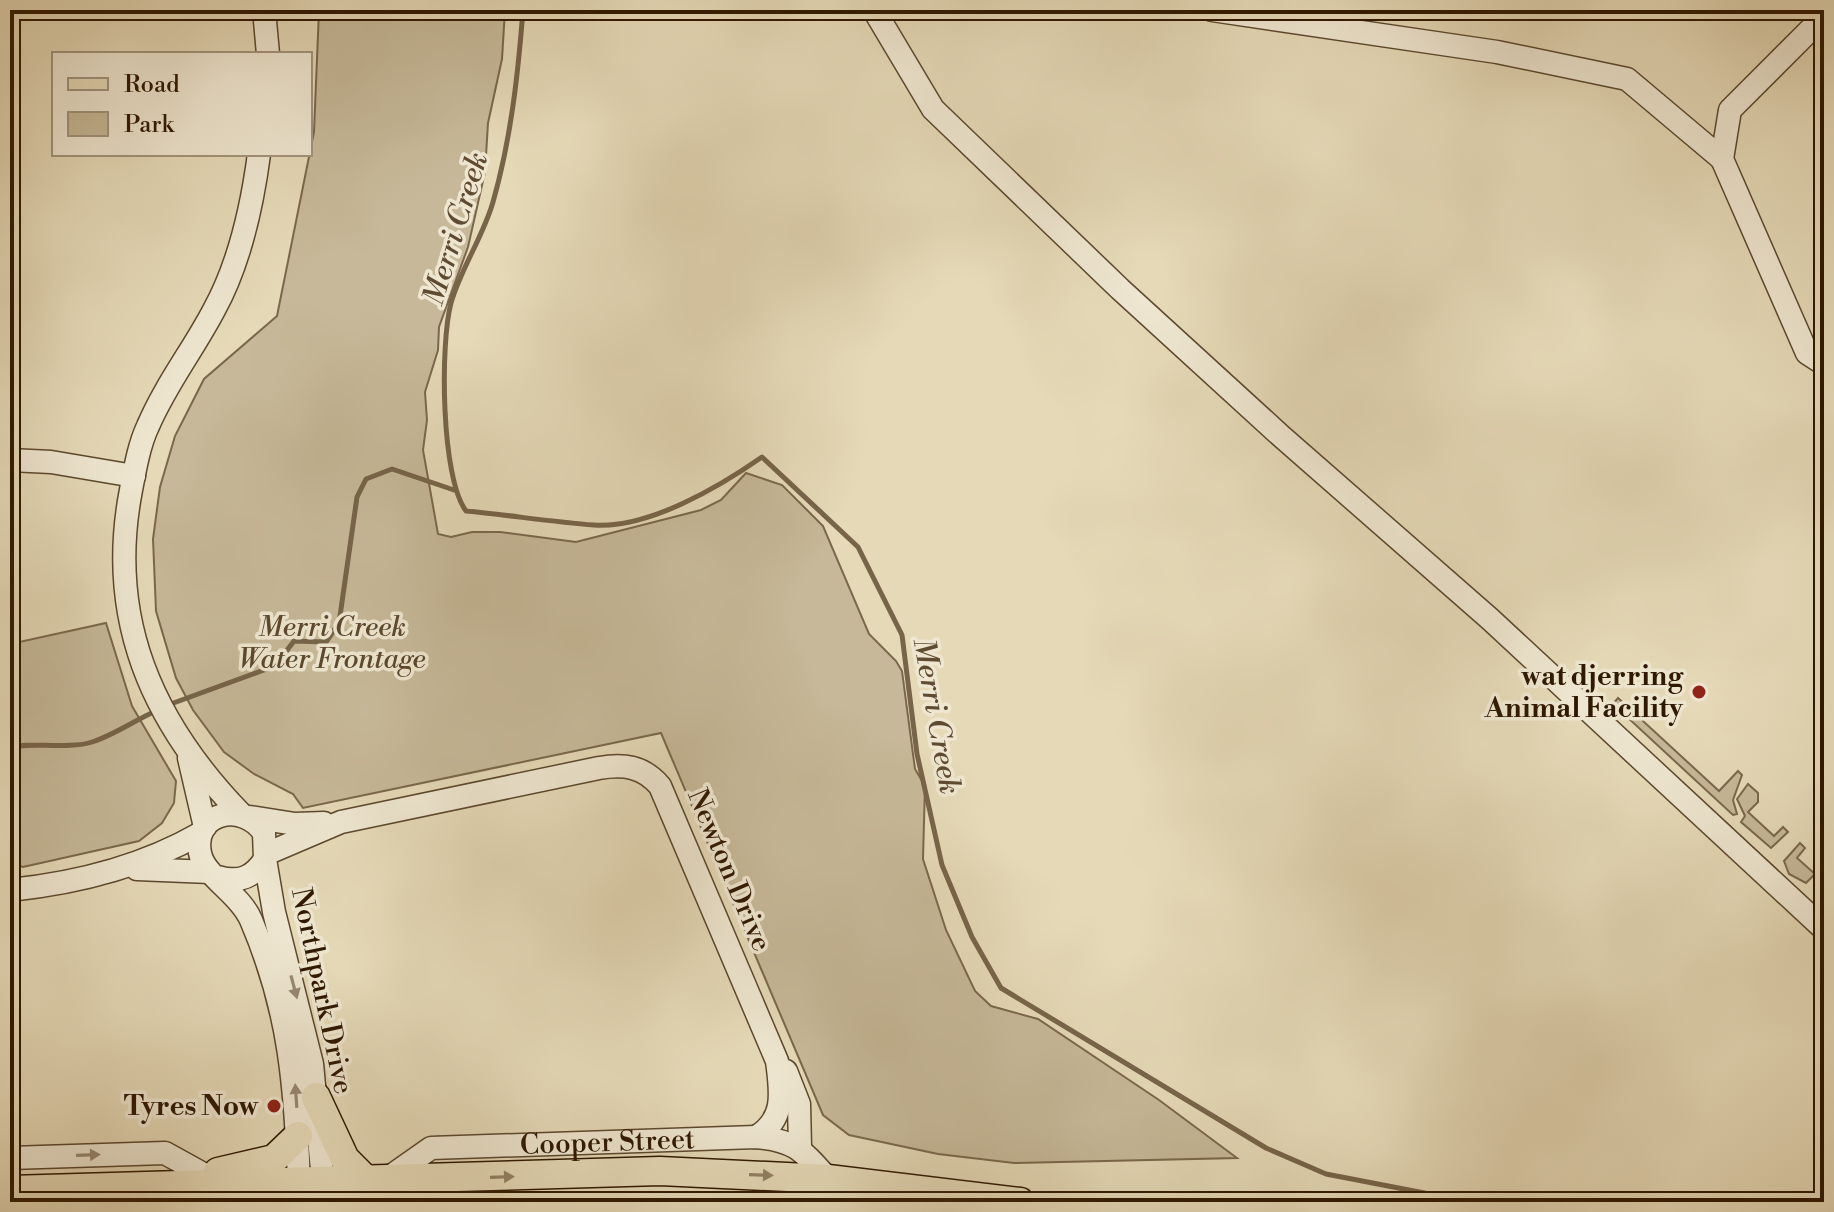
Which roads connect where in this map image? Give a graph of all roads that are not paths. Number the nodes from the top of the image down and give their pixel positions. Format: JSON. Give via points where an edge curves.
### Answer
{"nodes":[{"id":1,"x":264,"y":10,"type":"edge"},
{"id":2,"x":874,"y":10,"type":"edge"},
{"id":3,"x":1212,"y":10,"type":"edge"},
{"id":4,"x":1824,"y":16,"type":"edge"},
{"id":5,"x":268,"y":52,"type":"edge"},
{"id":6,"x":259,"y":156,"type":"edge"},
{"id":7,"x":1722,"y":159,"type":"junction"},
{"id":8,"x":1824,"y":364,"type":"edge"},
{"id":9,"x":10,"y":460,"type":"edge"},
{"id":10,"x":134,"y":476,"type":"junction"},
{"id":11,"x":188,"y":752,"type":"junction"},
{"id":12,"x":245,"y":816,"type":"junction"},
{"id":13,"x":341,"y":822,"type":"junction"},
{"id":14,"x":203,"y":830,"type":"junction"},
{"id":15,"x":265,"y":856,"type":"junction"},
{"id":16,"x":120,"y":870,"type":"junction"},
{"id":17,"x":214,"y":874,"type":"junction"},
{"id":18,"x":10,"y":890,"type":"edge"},
{"id":19,"x":1824,"y":929,"type":"edge"},
{"id":20,"x":777,"y":1061,"type":"junction"},
{"id":21,"x":316,"y":1097,"type":"junction"},
{"id":22,"x":298,"y":1136,"type":"junction"},
{"id":23,"x":756,"y":1137,"type":"junction"},
{"id":24,"x":800,"y":1147,"type":"junction"},
{"id":25,"x":10,"y":1158,"type":"edge"},
{"id":26,"x":203,"y":1174,"type":"junction"},
{"id":27,"x":828,"y":1179,"type":"junction"},
{"id":28,"x":376,"y":1182,"type":"junction"},
{"id":29,"x":127,"y":1187,"type":"junction"},
{"id":30,"x":10,"y":1190,"type":"edge"},
{"id":31,"x":312,"y":1192,"type":"edge"},
{"id":32,"x":1020,"y":1202,"type":"edge"}],
"edges":[{"from":1,"to":5,"type":"street"},
{"from":2,"to":19,"type":"street","via":[[933,109],[1270,426],[1496,612]]},
{"from":3,"to":7,"type":"street","via":[[1497,52],[1627,79]]},
{"from":4,"to":7,"type":"street","via":[[1730,110]]},
{"from":6,"to":10,"type":"street","via":[[254,196],[230,277],[160,399]]},
{"from":7,"to":8,"type":"street","via":[[1807,353]]},
{"from":9,"to":10,"type":"street"},
{"from":10,"to":11,"type":"street","via":[[125,525],[124,578],[134,638],[149,684]]},
{"from":11,"to":12,"type":"street"},
{"from":11,"to":14,"type":"street"},
{"from":12,"to":13,"type":"street","name":"Newton Drive","via":[[295,824]]},
{"from":12,"to":14,"type":"street","via":[[221,815]]},
{"from":12,"to":15,"type":"street","via":[[264,833]]},
{"from":13,"to":15,"type":"street","name":"Newton Drive"},
{"from":13,"to":20,"type":"street","name":"Newton Drive","via":[[599,768],[635,767],[660,786]]},
{"from":14,"to":16,"type":"street","via":[[171,850]]},
{"from":14,"to":17,"type":"street","via":[[200,854]]},
{"from":15,"to":17,"type":"street","via":[[250,876],[240,880]]},
{"from":15,"to":21,"type":"street","name":"Northpark Drive","one_way":true},
{"from":16,"to":17,"type":"street"},
{"from":16,"to":18,"type":"street"},
{"from":22,"to":17,"type":"street","name":"Northpark Drive","one_way":true,"via":[[294,1074],[280,1002],[251,920]]},
{"from":20,"to":23,"type":"street","name":"Newton Drive","via":[[778,1115]]},
{"from":20,"to":24,"type":"street","name":"Newton Drive","via":[[799,1104]]},
{"from":21,"to":28,"type":"main road","via":[[345,1159]]},
{"from":21,"to":31,"type":"street","name":"Northpark Drive"},
{"from":22,"to":26,"type":"main road","via":[[274,1159]]},
{"from":22,"to":31,"type":"street","name":"Northpark Drive"},
{"from":23,"to":24,"type":"street","name":"Cooper Street"},
{"from":23,"to":28,"type":"street","name":"Cooper Street","via":[[431,1148]]},
{"from":24,"to":27,"type":"street"},
{"from":25,"to":26,"type":"street","one_way":true,"via":[[165,1153]]},
{"from":26,"to":29,"type":"main road"},
{"from":28,"to":27,"type":"main road","name":"Cooper Street","one_way":true,"via":[[660,1171]]},
{"from":27,"to":32,"type":"main road","name":"Cooper Street"},
{"from":28,"to":31,"type":"main road","name":"Cooper Street"},
{"from":29,"to":30,"type":"main road","name":"Cooper Street"},
{"from":29,"to":31,"type":"main road","name":"Cooper Street"}]}
